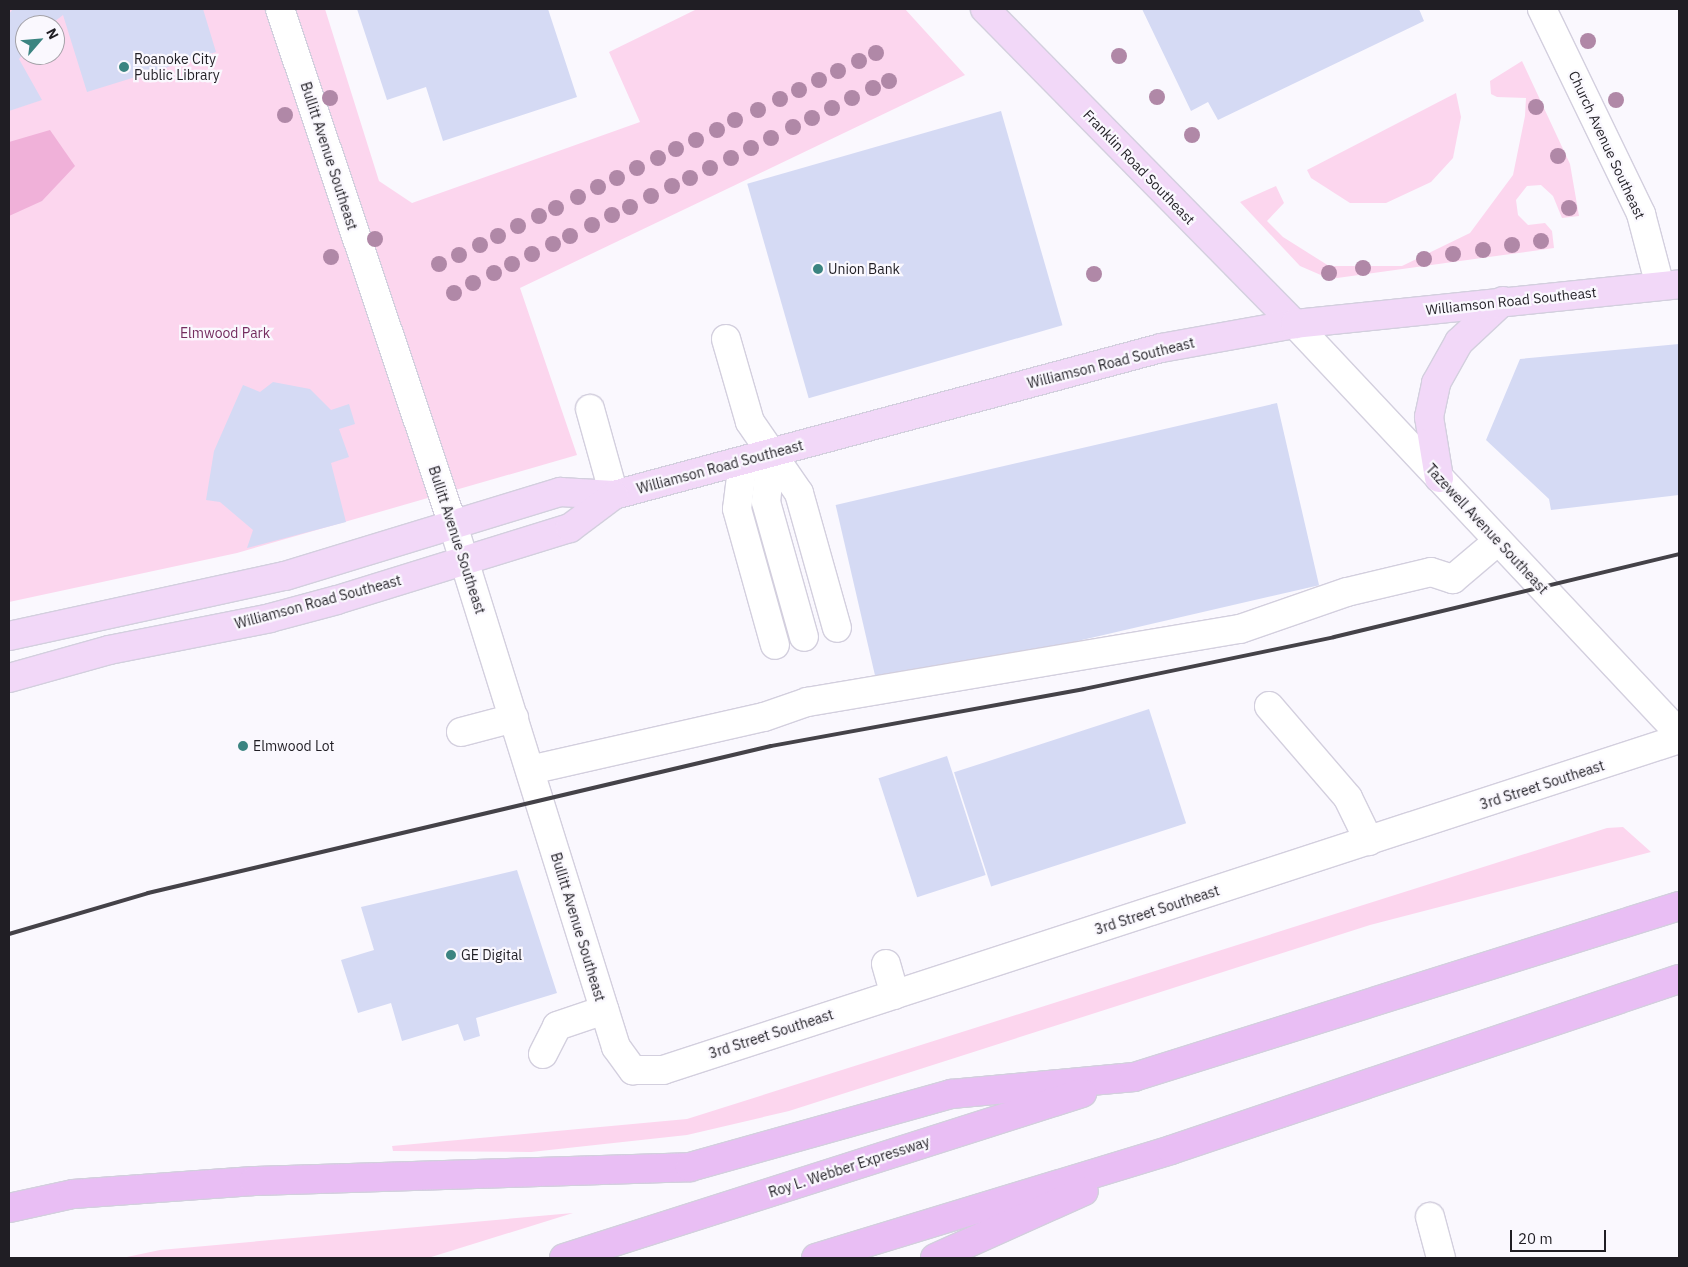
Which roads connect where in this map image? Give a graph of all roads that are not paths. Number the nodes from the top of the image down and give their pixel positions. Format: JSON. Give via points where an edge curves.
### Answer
{"nodes":[{"id":1,"x":280,"y":9,"type":"edge"},
{"id":2,"x":985,"y":9,"type":"edge"},
{"id":3,"x":1542,"y":9,"type":"edge"},
{"id":4,"x":1670,"y":285,"type":"edge"},
{"id":5,"x":1503,"y":301,"type":"junction"},
{"id":6,"x":1295,"y":324,"type":"junction"},
{"id":7,"x":726,"y":339,"type":"dead end"},
{"id":8,"x":590,"y":409,"type":"dead end"},
{"id":9,"x":771,"y":453,"type":"junction"},
{"id":10,"x":743,"y":461,"type":"junction"},
{"id":11,"x":1439,"y":478,"type":"junction"},
{"id":12,"x":614,"y":495,"type":"junction"},
{"id":13,"x":453,"y":525,"type":"junction"},
{"id":14,"x":1498,"y":540,"type":"junction"},
{"id":15,"x":464,"y":560,"type":"junction"},
{"id":16,"x":837,"y":628,"type":"dead end"},
{"id":17,"x":9,"y":636,"type":"edge"},
{"id":18,"x":804,"y":637,"type":"dead end"},
{"id":19,"x":775,"y":645,"type":"dead end"},
{"id":20,"x":9,"y":678,"type":"edge"},
{"id":21,"x":1269,"y":706,"type":"dead end"},
{"id":22,"x":514,"y":718,"type":"junction"},
{"id":23,"x":461,"y":732,"type":"dead end"},
{"id":24,"x":1679,"y":733,"type":"edge"},
{"id":25,"x":1679,"y":739,"type":"edge"},
{"id":26,"x":530,"y":770,"type":"junction"},
{"id":27,"x":1369,"y":841,"type":"junction"},
{"id":28,"x":1679,"y":906,"type":"edge"},
{"id":29,"x":886,"y":964,"type":"dead end"},
{"id":30,"x":1679,"y":979,"type":"edge"},
{"id":31,"x":895,"y":994,"type":"junction"},
{"id":32,"x":604,"y":1010,"type":"junction"},
{"id":33,"x":543,"y":1054,"type":"dead end"},
{"id":34,"x":633,"y":1070,"type":"joint"},
{"id":35,"x":1134,"y":1077,"type":"junction"},
{"id":36,"x":1171,"y":1150,"type":"junction"},
{"id":37,"x":9,"y":1208,"type":"edge"},
{"id":38,"x":1430,"y":1217,"type":"dead end"},
{"id":39,"x":564,"y":1258,"type":"edge"},
{"id":40,"x":816,"y":1258,"type":"edge"},
{"id":41,"x":935,"y":1258,"type":"edge"},
{"id":42,"x":1441,"y":1258,"type":"edge"}],
"edges":[{"from":1,"to":13,"type":"street","name":"Bullitt Avenue Southeast"},
{"from":2,"to":6,"type":"main road","name":"Franklin Road Southeast"},
{"from":3,"to":4,"type":"street","name":"Church Avenue Southeast","via":[[1641,214]]},
{"from":4,"to":5,"type":"main road","name":"Williamson Road Southeast"},
{"from":5,"to":6,"type":"main road","name":"Williamson Road Southeast"},
{"from":5,"to":11,"type":"main road","via":[[1459,342],[1436,382],[1429,417]]},
{"from":6,"to":9,"type":"main road","name":"Williamson Road Southeast","via":[[1161,348]]},
{"from":6,"to":11,"type":"street","name":"Tazewell Avenue Southeast"},
{"from":7,"to":9,"type":"street","via":[[750,422]]},
{"from":8,"to":12,"type":"street"},
{"from":9,"to":10,"type":"main road","name":"Williamson Road Southeast"},
{"from":9,"to":16,"type":"street","via":[[799,493]]},
{"from":9,"to":18,"type":"street","via":[[766,502]]},
{"from":10,"to":12,"type":"main road","name":"Williamson Road Southeast"},
{"from":10,"to":19,"type":"street","via":[[737,510]]},
{"from":11,"to":14,"type":"street","name":"Tazewell Avenue Southeast"},
{"from":12,"to":13,"type":"main road","name":"Williamson Road Southeast","via":[[560,492]]},
{"from":12,"to":15,"type":"main road","name":"Williamson Road Southeast","via":[[570,528]]},
{"from":13,"to":15,"type":"street","name":"Bullitt Avenue Southeast"},
{"from":13,"to":17,"type":"main road","name":"Williamson Road Southeast","via":[[286,576]]},
{"from":14,"to":24,"type":"street","name":"Tazewell Avenue Southeast"},
{"from":14,"to":26,"type":"street","via":[[1453,579],[1431,572],[1347,592],[1240,629],[807,702],[764,717]]},
{"from":15,"to":20,"type":"main road","name":"Williamson Road Southeast","via":[[270,618],[108,650]]},
{"from":15,"to":22,"type":"street","name":"Bullitt Avenue Southeast"},
{"from":21,"to":27,"type":"street","via":[[1348,798]]},
{"from":22,"to":23,"type":"street"},
{"from":22,"to":26,"type":"street","name":"Bullitt Avenue Southeast"},
{"from":25,"to":27,"type":"street","name":"3rd Street Southeast"},
{"from":26,"to":32,"type":"street","name":"Bullitt Avenue Southeast"},
{"from":27,"to":31,"type":"street","name":"3rd Street Southeast"},
{"from":28,"to":35,"type":"highway"},
{"from":29,"to":31,"type":"street"},
{"from":30,"to":36,"type":"highway"},
{"from":31,"to":34,"type":"street","name":"3rd Street Southeast","via":[[663,1070]]},
{"from":32,"to":33,"type":"street","via":[[557,1026]]},
{"from":32,"to":34,"type":"street","name":"Bullitt Avenue Southeast","via":[[616,1047]]},
{"from":35,"to":37,"type":"highway","via":[[951,1094],[690,1167],[254,1182],[73,1194]]},
{"from":35,"to":39,"type":"highway","name":"Roy L. Webber Expressway"},
{"from":36,"to":40,"type":"highway"},
{"from":36,"to":41,"type":"highway"},
{"from":38,"to":42,"type":"street"}]}
